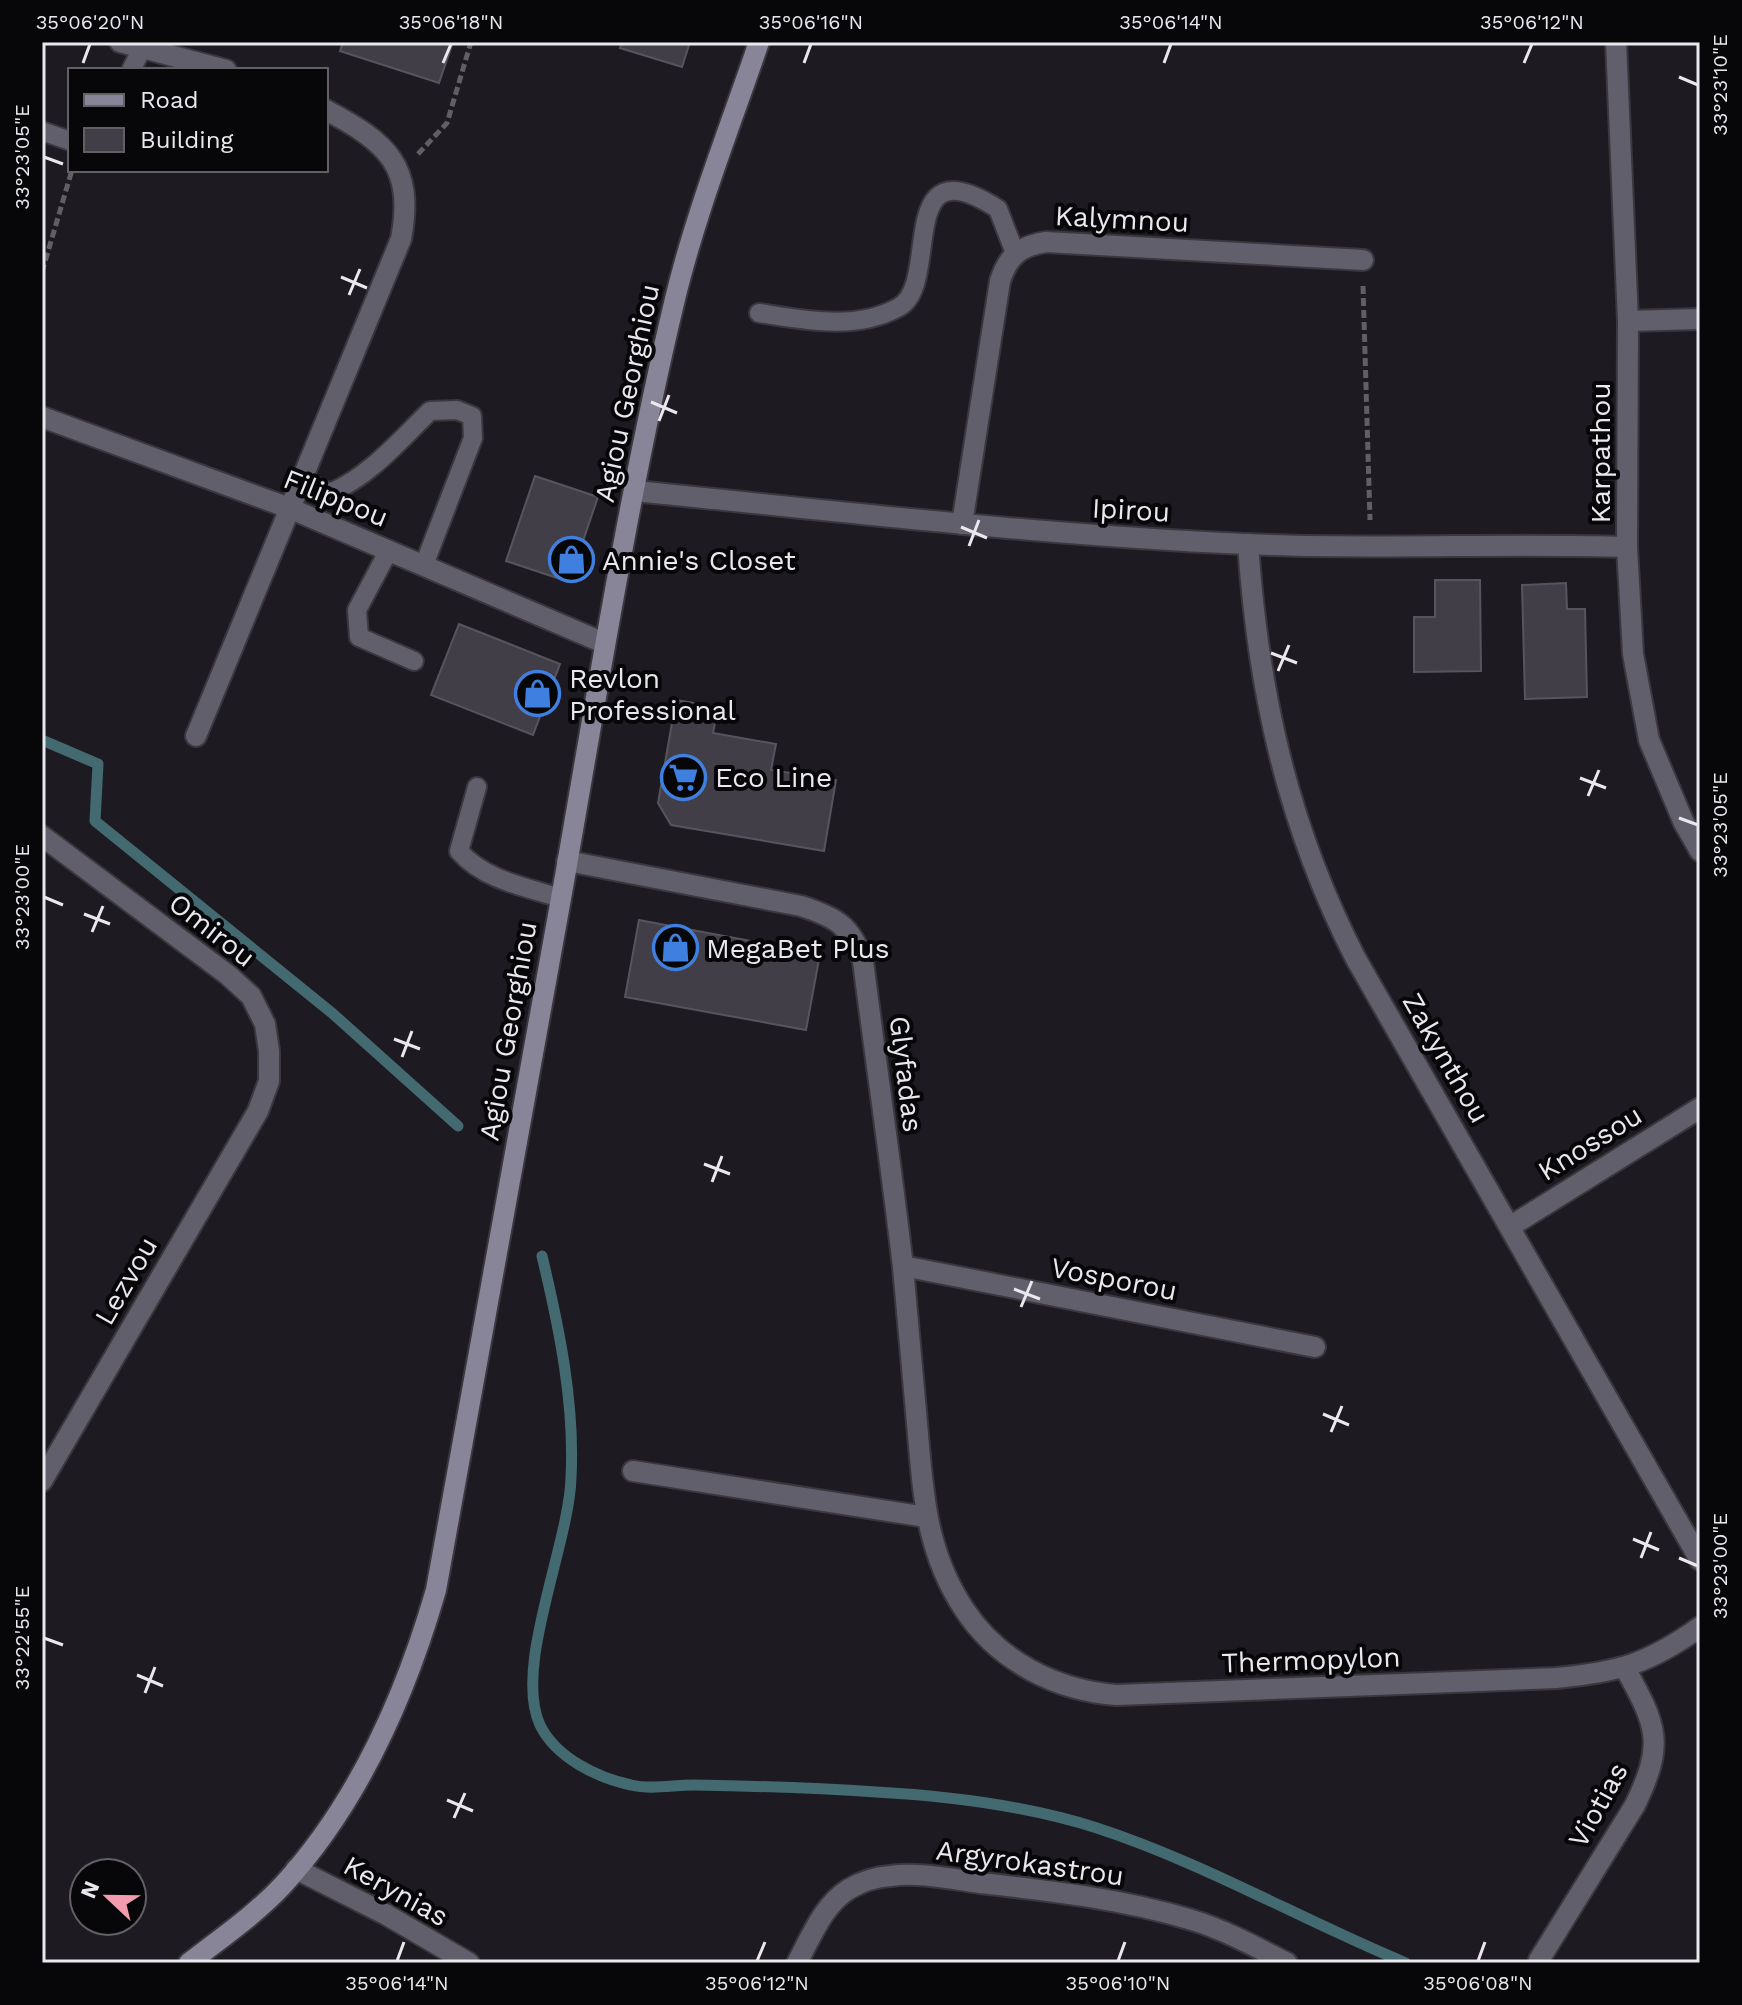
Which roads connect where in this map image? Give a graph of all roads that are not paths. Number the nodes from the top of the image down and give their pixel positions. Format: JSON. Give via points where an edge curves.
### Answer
{"nodes":[{"id":1,"x":120,"y":42,"type":"edge"},
{"id":2,"x":759,"y":42,"type":"edge"},
{"id":3,"x":1616,"y":42,"type":"edge"},
{"id":4,"x":143,"y":47,"type":"junction"},
{"id":5,"x":132,"y":68,"type":"edge"},
{"id":6,"x":219,"y":68,"type":"edge"},
{"id":7,"x":328,"y":111,"type":"edge"},
{"id":8,"x":42,"y":131,"type":"edge"},
{"id":9,"x":68,"y":140,"type":"edge"},
{"id":10,"x":1015,"y":253,"type":"junction"},
{"id":11,"x":1363,"y":260,"type":"road end"},
{"id":12,"x":759,"y":313,"type":"dead end"},
{"id":13,"x":1700,"y":319,"type":"edge"},
{"id":14,"x":1628,"y":321,"type":"junction"},
{"id":15,"x":42,"y":417,"type":"edge"},
{"id":16,"x":300,"y":479,"type":"junction"},
{"id":17,"x":634,"y":491,"type":"junction"},
{"id":18,"x":289,"y":508,"type":"junction"},
{"id":19,"x":962,"y":524,"type":"junction"},
{"id":20,"x":1248,"y":544,"type":"junction"},
{"id":21,"x":1627,"y":547,"type":"junction"},
{"id":22,"x":389,"y":550,"type":"junction"},
{"id":23,"x":424,"y":565,"type":"junction"},
{"id":24,"x":604,"y":643,"type":"junction"},
{"id":25,"x":414,"y":661,"type":"dead end"},
{"id":26,"x":196,"y":736,"type":"dead end"},
{"id":27,"x":477,"y":787,"type":"dead end"},
{"id":28,"x":42,"y":836,"type":"edge"},
{"id":29,"x":1700,"y":851,"type":"edge"},
{"id":30,"x":567,"y":861,"type":"junction"},
{"id":31,"x":561,"y":898,"type":"junction"},
{"id":32,"x":1700,"y":1108,"type":"edge"},
{"id":33,"x":258,"y":1111,"type":"joint"},
{"id":34,"x":1511,"y":1226,"type":"junction"},
{"id":35,"x":903,"y":1266,"type":"junction"},
{"id":36,"x":1315,"y":1347,"type":"dead end"},
{"id":37,"x":633,"y":1471,"type":"dead end"},
{"id":38,"x":42,"y":1481,"type":"edge"},
{"id":39,"x":926,"y":1517,"type":"junction"},
{"id":40,"x":1700,"y":1560,"type":"edge"},
{"id":41,"x":953,"y":1590,"type":"joint"},
{"id":42,"x":1700,"y":1627,"type":"edge"},
{"id":43,"x":1625,"y":1668,"type":"junction"},
{"id":44,"x":296,"y":1869,"type":"junction"},
{"id":45,"x":1539,"y":1960,"type":"dead end"},
{"id":46,"x":189,"y":1963,"type":"edge"},
{"id":47,"x":469,"y":1963,"type":"edge"},
{"id":48,"x":797,"y":1963,"type":"edge"},
{"id":49,"x":1287,"y":1963,"type":"edge"}],
"edges":[{"from":1,"to":4,"type":"street"},
{"from":2,"to":17,"type":"main road","name":"Agiou Georghiou","via":[[675,299]]},
{"from":3,"to":14,"type":"street","name":"Karpathou"},
{"from":4,"to":5,"type":"lane"},
{"from":4,"to":6,"type":"street"},
{"from":7,"to":16,"type":"street","via":[[373,138],[390,156],[406,209],[401,239]]},
{"from":8,"to":9,"type":"lane"},
{"from":10,"to":11,"type":"street","name":"Kalymnou","via":[[1046,242]]},
{"from":10,"to":12,"type":"lane","via":[[998,209],[962,190],[943,193],[932,204],[913,291],[902,306],[869,318],[822,322]]},
{"from":10,"to":19,"type":"street","via":[[1000,281]]},
{"from":13,"to":14,"type":"street"},
{"from":14,"to":21,"type":"street","name":"Karpathou"},
{"from":15,"to":18,"type":"street","name":"Filippou"},
{"from":16,"to":18,"type":"street"},
{"from":16,"to":23,"type":"lane","via":[[330,493],[369,471],[430,411],[457,410],[472,416],[473,438]]},
{"from":17,"to":19,"type":"street","name":"Ipirou"},
{"from":17,"to":24,"type":"main road","name":"Agiou Georghiou"},
{"from":18,"to":22,"type":"street","name":"Filippou"},
{"from":18,"to":26,"type":"street"},
{"from":19,"to":20,"type":"street","name":"Ipirou"},
{"from":20,"to":21,"type":"street","name":"Ipirou"},
{"from":20,"to":34,"type":"street","name":"Zakynthou","via":[[1263,685],[1317,876],[1356,959]]},
{"from":21,"to":29,"type":"street","name":"Karpathou","via":[[1633,654],[1649,740]]},
{"from":22,"to":23,"type":"street","name":"Filippou"},
{"from":22,"to":25,"type":"lane","via":[[357,610],[359,637]]},
{"from":23,"to":24,"type":"street","name":"Filippou"},
{"from":24,"to":30,"type":"main road","name":"Agiou Georghiou"},
{"from":27,"to":31,"type":"lane","via":[[459,851],[495,878]]},
{"from":28,"to":33,"type":"street","name":"Omirou","via":[[251,996],[265,1024],[269,1051],[269,1081]]},
{"from":30,"to":31,"type":"main road","name":"Agiou Georghiou"},
{"from":30,"to":35,"type":"street","name":"Glyfadas","via":[[801,906],[848,930],[863,961]]},
{"from":31,"to":44,"type":"main road","name":"Agiou Georghiou","via":[[436,1590],[386,1727],[351,1793]]},
{"from":32,"to":34,"type":"street","name":"Knossou"},
{"from":33,"to":38,"type":"street","name":"Lezvou"},
{"from":34,"to":40,"type":"street","name":"Zakynthou"},
{"from":35,"to":36,"type":"street","name":"Vosporou"},
{"from":35,"to":39,"type":"street","name":"Glyfadas"},
{"from":37,"to":39,"type":"street"},
{"from":39,"to":41,"type":"street","name":"Glyfadas"},
{"from":41,"to":43,"type":"street","name":"Thermopylon","via":[[988,1638],[1017,1663],[1057,1683],[1097,1693],[1556,1678]]},
{"from":42,"to":43,"type":"street","name":"Thermopylon","via":[[1670,1648]]},
{"from":43,"to":45,"type":"street","name":"Viotias","via":[[1653,1727],[1647,1781]]},
{"from":44,"to":46,"type":"main road","name":"Agiou Georghiou","via":[[267,1901]]},
{"from":44,"to":47,"type":"street","name":"Kerynias"},
{"from":48,"to":49,"type":"street","name":"Argyrokastrou","via":[[835,1899],[869,1880],[911,1875],[1079,1894],[1138,1907],[1193,1920]]}]}
